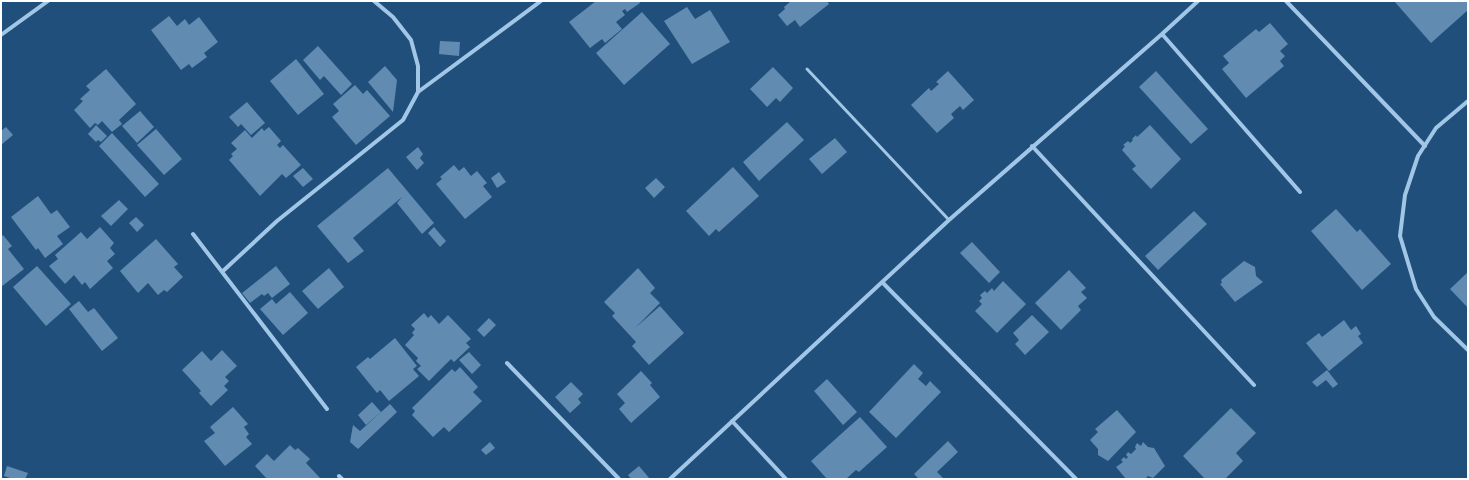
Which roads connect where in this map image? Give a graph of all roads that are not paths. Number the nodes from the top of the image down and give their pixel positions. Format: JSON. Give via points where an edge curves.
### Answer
{"nodes":[{"id":1,"x":48,"y":1,"type":"edge"},
{"id":2,"x":374,"y":1,"type":"edge"},
{"id":3,"x":541,"y":1,"type":"edge"},
{"id":4,"x":1198,"y":1,"type":"edge"},
{"id":5,"x":1286,"y":1,"type":"edge"},
{"id":6,"x":1162,"y":34,"type":"junction"},
{"id":7,"x":1,"y":35,"type":"edge"},
{"id":8,"x":807,"y":68,"type":"dead end"},
{"id":9,"x":418,"y":92,"type":"junction"},
{"id":10,"x":1468,"y":101,"type":"edge"},
{"id":11,"x":1032,"y":146,"type":"junction"},
{"id":12,"x":1425,"y":146,"type":"junction"},
{"id":13,"x":1300,"y":192,"type":"dead end"},
{"id":14,"x":948,"y":220,"type":"junction"},
{"id":15,"x":193,"y":234,"type":"dead end"},
{"id":16,"x":223,"y":271,"type":"junction"},
{"id":17,"x":882,"y":282,"type":"junction"},
{"id":18,"x":1468,"y":350,"type":"edge"},
{"id":19,"x":507,"y":363,"type":"dead end"},
{"id":20,"x":1254,"y":385,"type":"dead end"},
{"id":21,"x":327,"y":409,"type":"dead end"},
{"id":22,"x":732,"y":421,"type":"junction"},
{"id":23,"x":619,"y":479,"type":"edge"},
{"id":24,"x":670,"y":479,"type":"edge"},
{"id":25,"x":786,"y":479,"type":"edge"},
{"id":26,"x":1076,"y":479,"type":"edge"}],
"edges":[{"from":1,"to":7,"type":"street"},
{"from":2,"to":9,"type":"street","via":[[394,18],[411,40],[418,66]]},
{"from":3,"to":9,"type":"street"},
{"from":4,"to":6,"type":"street"},
{"from":5,"to":12,"type":"street"},
{"from":6,"to":11,"type":"street"},
{"from":6,"to":13,"type":"street"},
{"from":8,"to":14,"type":"lane"},
{"from":9,"to":16,"type":"street","via":[[402,120],[277,221]]},
{"from":10,"to":12,"type":"street","via":[[1436,128]]},
{"from":11,"to":14,"type":"street"},
{"from":11,"to":20,"type":"street"},
{"from":12,"to":18,"type":"street","via":[[1418,156],[1405,195],[1400,236],[1416,289],[1434,317]]},
{"from":14,"to":17,"type":"street"},
{"from":15,"to":16,"type":"street"},
{"from":16,"to":21,"type":"street"},
{"from":17,"to":22,"type":"street"},
{"from":17,"to":26,"type":"street"},
{"from":19,"to":23,"type":"street"},
{"from":22,"to":24,"type":"street"},
{"from":22,"to":25,"type":"street"}]}
